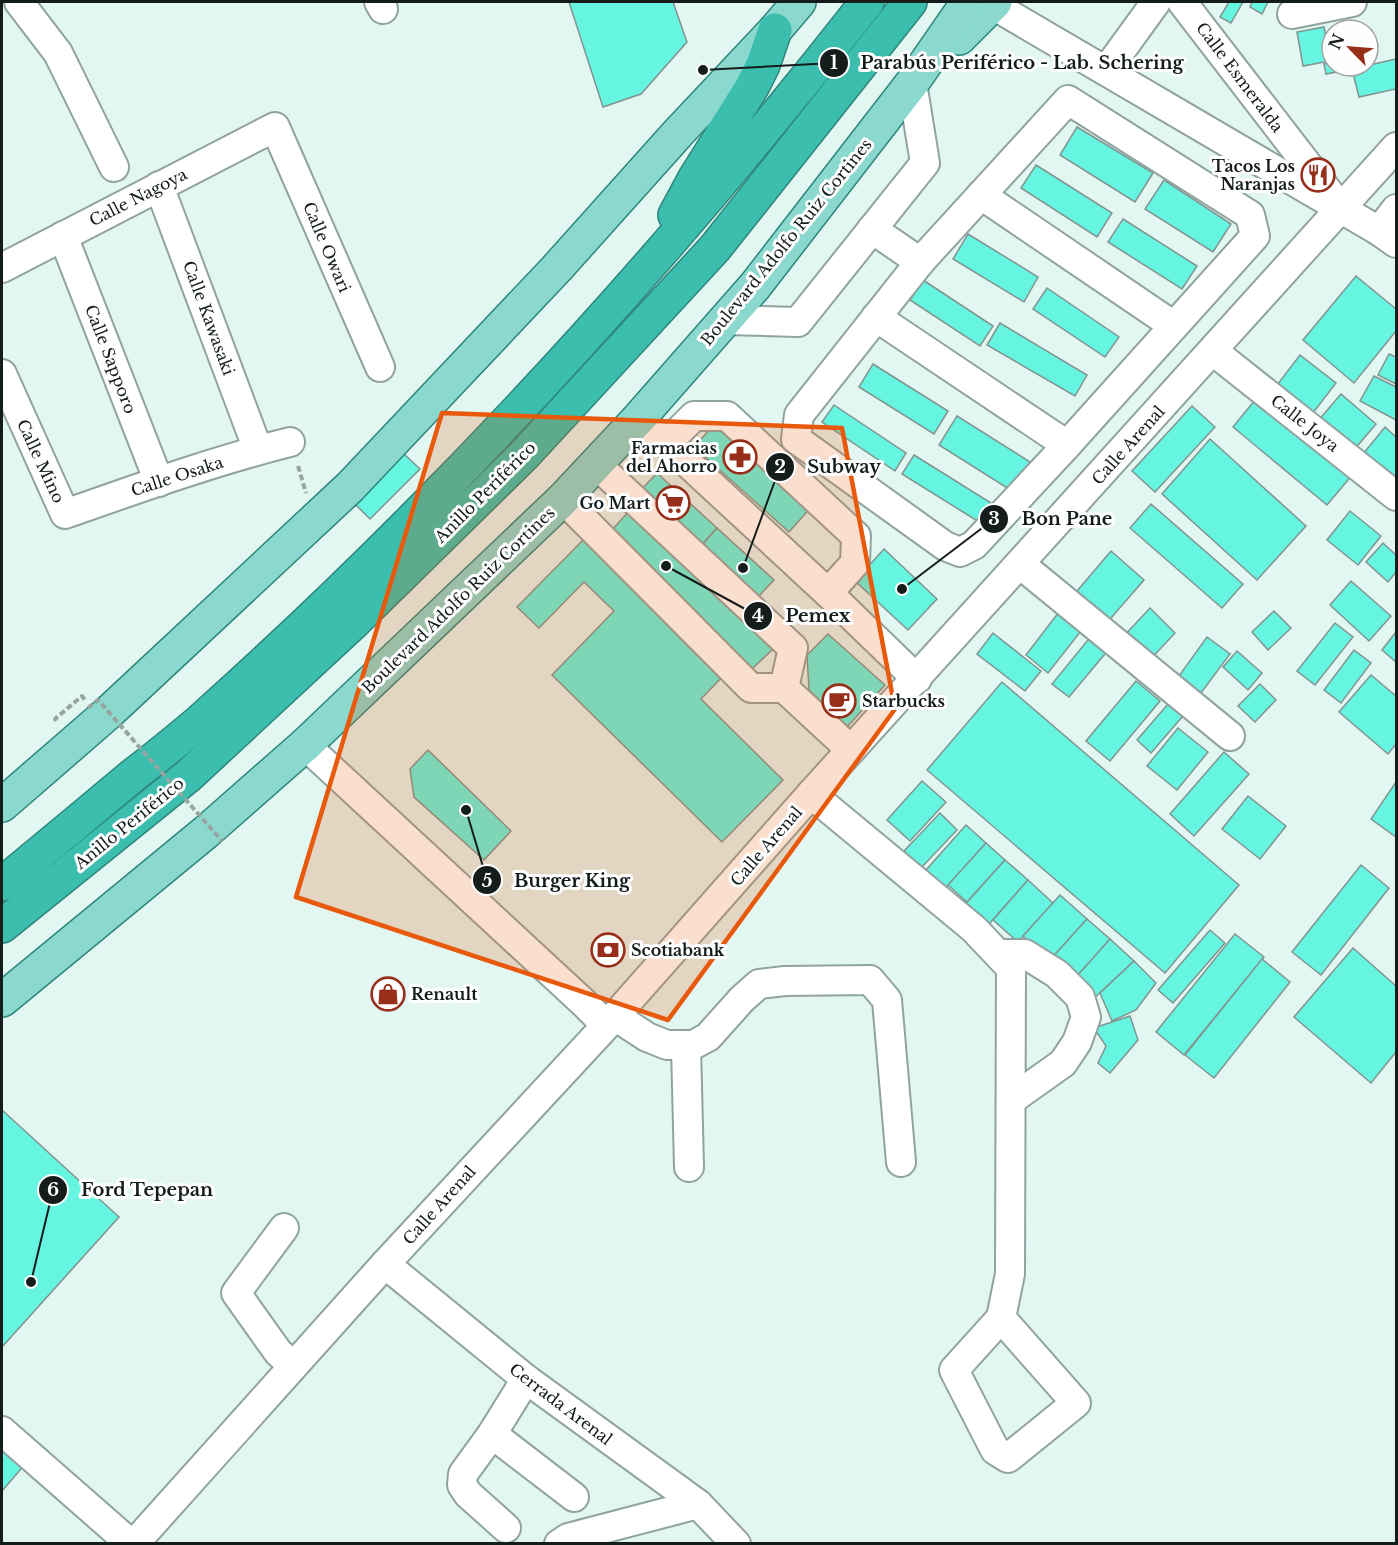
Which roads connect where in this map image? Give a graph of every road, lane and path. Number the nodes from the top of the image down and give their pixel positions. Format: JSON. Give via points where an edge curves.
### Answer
{"nodes":[{"id":1,"x":19,"y":2,"type":"edge"},
{"id":2,"x":799,"y":2,"type":"edge"},
{"id":3,"x":867,"y":2,"type":"edge"},
{"id":4,"x":910,"y":2,"type":"edge"},
{"id":5,"x":1156,"y":2,"type":"edge"},
{"id":6,"x":1182,"y":2,"type":"edge"},
{"id":7,"x":1352,"y":2,"type":"edge"},
{"id":8,"x":985,"y":3,"type":"edge"},
{"id":9,"x":1292,"y":14,"type":"dead end"},
{"id":10,"x":775,"y":30,"type":"junction"},
{"id":11,"x":1106,"y":71,"type":"junction"},
{"id":12,"x":912,"y":83,"type":"junction"},
{"id":13,"x":275,"y":127,"type":"joint"},
{"id":14,"x":1396,"y":147,"type":"edge"},
{"id":15,"x":114,"y":167,"type":"dead end"},
{"id":16,"x":159,"y":186,"type":"junction"},
{"id":17,"x":981,"y":195,"type":"junction"},
{"id":18,"x":1341,"y":210,"type":"junction"},
{"id":19,"x":1391,"y":228,"type":"edge"},
{"id":20,"x":872,"y":229,"type":"junction"},
{"id":21,"x":63,"y":236,"type":"junction"},
{"id":22,"x":652,"y":262,"type":"junction"},
{"id":23,"x":920,"y":262,"type":"junction"},
{"id":24,"x":2,"y":268,"type":"edge"},
{"id":25,"x":876,"y":317,"type":"junction"},
{"id":26,"x":726,"y":320,"type":"junction"},
{"id":27,"x":1174,"y":326,"type":"junction"},
{"id":28,"x":1213,"y":351,"type":"junction"},
{"id":29,"x":380,"y":367,"type":"dead end"},
{"id":30,"x":2,"y":374,"type":"edge"},
{"id":31,"x":639,"y":418,"type":"junction"},
{"id":32,"x":290,"y":442,"type":"joint"},
{"id":33,"x":667,"y":443,"type":"junction"},
{"id":34,"x":1067,"y":445,"type":"junction"},
{"id":35,"x":258,"y":450,"type":"junction"},
{"id":36,"x":596,"y":464,"type":"junction"},
{"id":37,"x":159,"y":482,"type":"junction"},
{"id":38,"x":1396,"y":496,"type":"edge"},
{"id":39,"x":563,"y":500,"type":"junction"},
{"id":40,"x":65,"y":514,"type":"joint"},
{"id":41,"x":315,"y":520,"type":"junction"},
{"id":42,"x":1020,"y":564,"type":"junction"},
{"id":43,"x":828,"y":593,"type":"junction"},
{"id":44,"x":917,"y":679,"type":"junction"},
{"id":45,"x":784,"y":688,"type":"junction"},
{"id":46,"x":88,"y":708,"type":"dead end"},
{"id":47,"x":1230,"y":736,"type":"dead end"},
{"id":48,"x":305,"y":745,"type":"junction"},
{"id":49,"x":851,"y":750,"type":"junction"},
{"id":50,"x":811,"y":794,"type":"junction"},
{"id":51,"x":2,"y":805,"type":"edge"},
{"id":52,"x":222,"y":842,"type":"dead end"},
{"id":53,"x":2,"y":884,"type":"edge"},
{"id":54,"x":2,"y":926,"type":"edge"},
{"id":55,"x":999,"y":954,"type":"junction"},
{"id":56,"x":2,"y":1000,"type":"edge"},
{"id":57,"x":610,"y":1020,"type":"junction"},
{"id":58,"x":686,"y":1046,"type":"junction"},
{"id":59,"x":1011,"y":1100,"type":"junction"},
{"id":60,"x":901,"y":1162,"type":"dead end"},
{"id":61,"x":689,"y":1167,"type":"dead end"},
{"id":62,"x":285,"y":1228,"type":"dead end"},
{"id":63,"x":385,"y":1264,"type":"junction"},
{"id":64,"x":1001,"y":1318,"type":"junction"},
{"id":65,"x":293,"y":1366,"type":"junction"},
{"id":66,"x":526,"y":1379,"type":"junction"},
{"id":67,"x":2,"y":1431,"type":"edge"},
{"id":68,"x":492,"y":1434,"type":"junction"},
{"id":69,"x":574,"y":1497,"type":"dead end"},
{"id":70,"x":698,"y":1504,"type":"junction"},
{"id":71,"x":506,"y":1528,"type":"dead end"},
{"id":72,"x":133,"y":1544,"type":"edge"},
{"id":73,"x":559,"y":1544,"type":"edge"},
{"id":74,"x":736,"y":1544,"type":"edge"}],
"edges":[{"from":1,"to":15,"type":"street","via":[[58,53]]},
{"from":2,"to":10,"type":"main road"},
{"from":3,"to":22,"type":"highway","name":"Anillo Periférico"},
{"from":4,"to":54,"type":"highway","name":"Anillo Periférico","via":[[715,248],[523,456],[354,622],[188,776]]},
{"from":5,"to":11,"type":"street"},
{"from":6,"to":18,"type":"street","name":"Calle Esmeralda"},
{"from":7,"to":9,"type":"street"},
{"from":8,"to":11,"type":"street","name":"Calle Esmeralda"},
{"from":8,"to":12,"type":"main road","name":"Boulevard Adolfo Ruiz Cortines"},
{"from":10,"to":22,"type":"highway","via":[[752,87],[695,178]]},
{"from":10,"to":41,"type":"main road","via":[[549,276]]},
{"from":11,"to":18,"type":"street","name":"Calle Esmeralda"},
{"from":12,"to":20,"type":"street","via":[[925,163]]},
{"from":12,"to":26,"type":"main road","name":"Boulevard Adolfo Ruiz Cortines"},
{"from":13,"to":16,"type":"street","name":"Calle Nagoya"},
{"from":13,"to":29,"type":"street","name":"Calle Owari"},
{"from":14,"to":18,"type":"street","name":"Calle Arenal"},
{"from":16,"to":21,"type":"street","name":"Calle Nagoya"},
{"from":16,"to":35,"type":"street","name":"Calle Kawasaki"},
{"from":17,"to":23,"type":"street"},
{"from":17,"to":27,"type":"street"},
{"from":17,"to":27,"type":"street","via":[[1068,100],[1251,214],[1256,236]]},
{"from":18,"to":19,"type":"street","name":"Calle Esmeralda"},
{"from":18,"to":28,"type":"street","name":"Calle Arenal"},
{"from":20,"to":23,"type":"street"},
{"from":20,"to":26,"type":"street","via":[[798,322]]},
{"from":21,"to":24,"type":"street","name":"Calle Nagoya"},
{"from":21,"to":37,"type":"street","name":"Calle Sapporo"},
{"from":22,"to":53,"type":"highway","name":"Anillo Periférico","via":[[468,463],[293,635],[197,724]]},
{"from":23,"to":25,"type":"street"},
{"from":25,"to":34,"type":"street"},
{"from":25,"to":34,"type":"street","via":[[799,415],[796,439],[945,546],[960,552],[974,545]]},
{"from":26,"to":31,"type":"main road","name":"Boulevard Adolfo Ruiz Cortines"},
{"from":27,"to":34,"type":"street"},
{"from":28,"to":38,"type":"street","name":"Calle Joya"},
{"from":28,"to":42,"type":"street","name":"Calle Arenal"},
{"from":30,"to":40,"type":"street","name":"Calle Mino"},
{"from":31,"to":33,"type":"street"},
{"from":31,"to":36,"type":"main road","name":"Boulevard Adolfo Ruiz Cortines"},
{"from":32,"to":35,"type":"street","name":"Calle Osaka"},
{"from":32,"to":41,"type":"path"},
{"from":33,"to":43,"type":"street"},
{"from":33,"to":43,"type":"street","via":[[694,416],[727,416],[856,536],[855,563]]},
{"from":35,"to":37,"type":"street","name":"Calle Osaka"},
{"from":36,"to":39,"type":"main road","name":"Boulevard Adolfo Ruiz Cortines"},
{"from":36,"to":45,"type":"street","via":[[792,648]]},
{"from":37,"to":40,"type":"street","name":"Calle Osaka"},
{"from":39,"to":45,"type":"street","via":[[751,688]]},
{"from":39,"to":48,"type":"main road","name":"Boulevard Adolfo Ruiz Cortines"},
{"from":41,"to":51,"type":"main road","via":[[108,713]]},
{"from":42,"to":44,"type":"street","name":"Calle Arenal"},
{"from":42,"to":47,"type":"street"},
{"from":43,"to":44,"type":"street"},
{"from":44,"to":49,"type":"street","name":"Calle Arenal"},
{"from":45,"to":49,"type":"street"},
{"from":46,"to":52,"type":"path","bridge":true,"via":[[98,700]]},
{"from":48,"to":56,"type":"main road","name":"Boulevard Adolfo Ruiz Cortines"},
{"from":48,"to":57,"type":"street","via":[[576,995]]},
{"from":49,"to":50,"type":"street","name":"Calle Arenal"},
{"from":50,"to":55,"type":"street"},
{"from":50,"to":57,"type":"street","name":"Calle Arenal"},
{"from":55,"to":59,"type":"street","via":[[1011,968]]},
{"from":55,"to":59,"type":"street","via":[[1025,954],[1057,975],[1080,997],[1086,1017],[1077,1042],[1063,1063]]},
{"from":57,"to":58,"type":"street","via":[[668,1045]]},
{"from":57,"to":63,"type":"street","name":"Calle Arenal"},
{"from":58,"to":60,"type":"street","via":[[708,1037],[759,984],[870,980],[887,1000]]},
{"from":58,"to":61,"type":"street"},
{"from":59,"to":64,"type":"street","via":[[1010,1274]]},
{"from":62,"to":65,"type":"street","via":[[236,1293],[278,1352]]},
{"from":63,"to":65,"type":"street","name":"Calle Arenal"},
{"from":63,"to":66,"type":"street","name":"Cerrada Arenal"},
{"from":64,"to":64,"type":"street","via":[[1076,1403],[1008,1458],[995,1450],[954,1370]]},
{"from":65,"to":72,"type":"street","name":"Calle Arenal"},
{"from":66,"to":68,"type":"street"},
{"from":66,"to":70,"type":"street","name":"Cerrada Arenal"},
{"from":67,"to":72,"type":"street"},
{"from":68,"to":69,"type":"street"},
{"from":68,"to":71,"type":"street","via":[[464,1474],[462,1485]]},
{"from":70,"to":73,"type":"street","via":[[568,1538]]},
{"from":70,"to":74,"type":"street","name":"Cerrada Arenal"}]}
